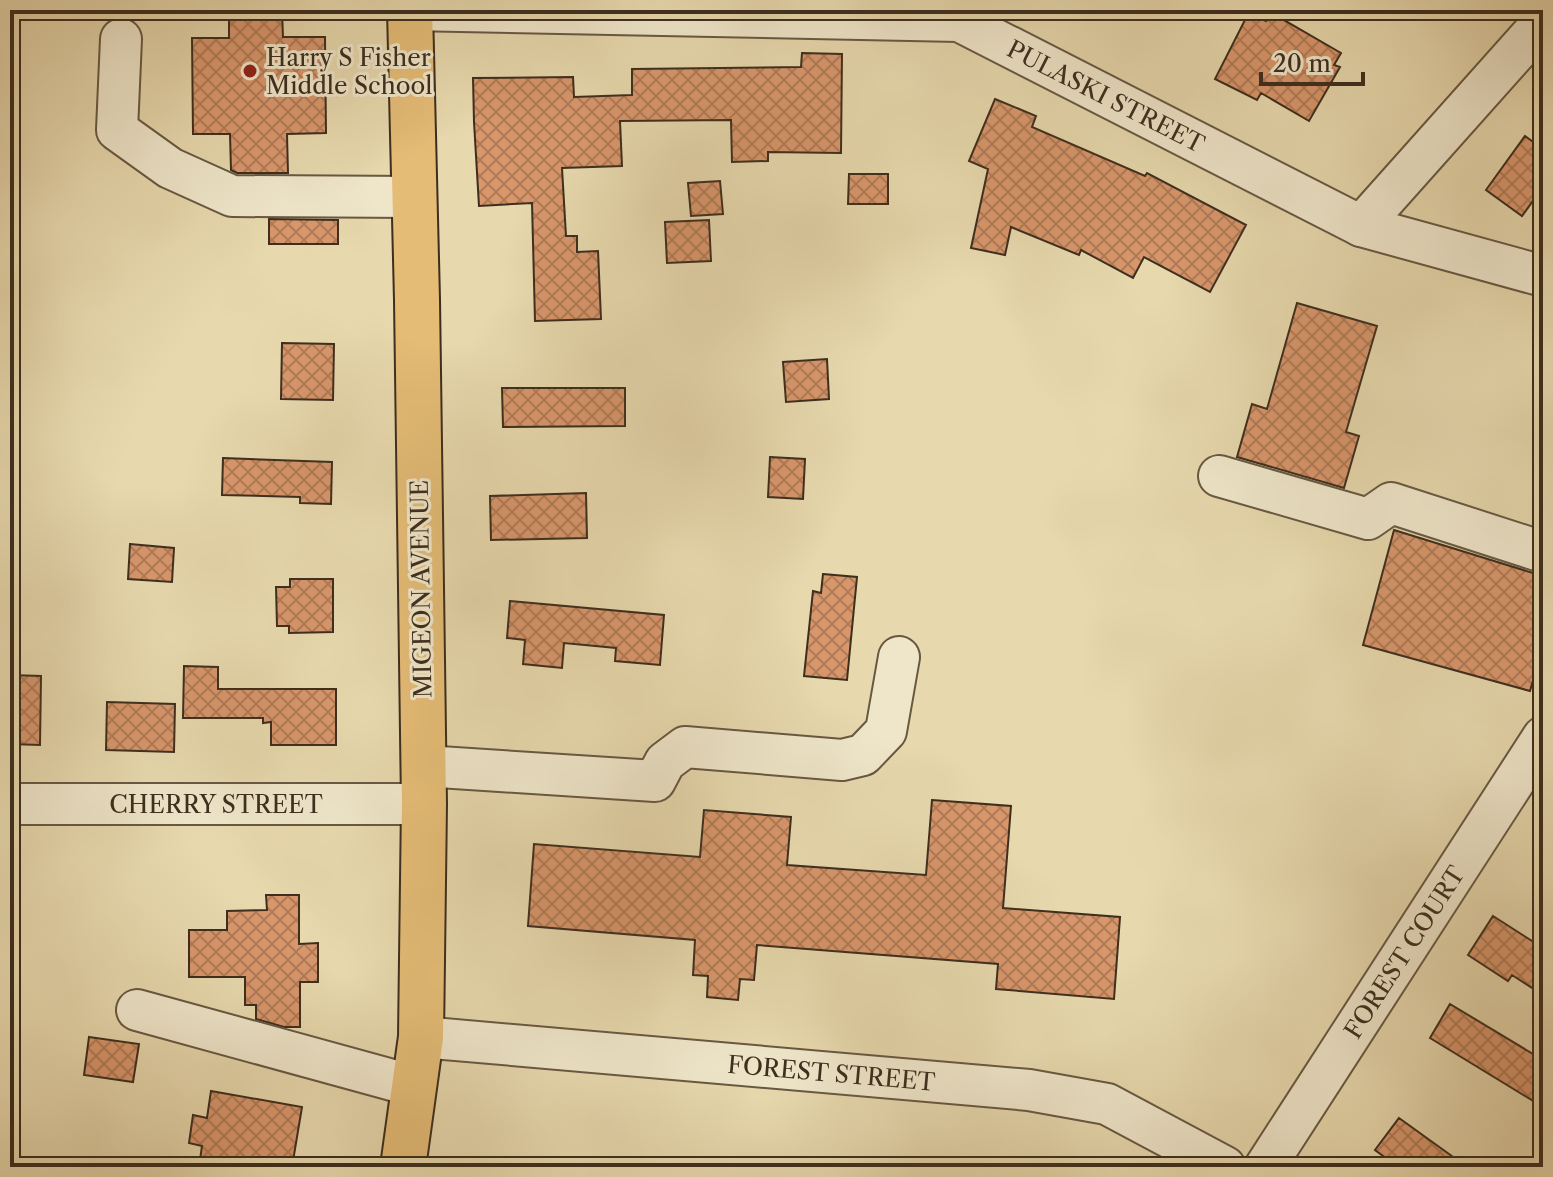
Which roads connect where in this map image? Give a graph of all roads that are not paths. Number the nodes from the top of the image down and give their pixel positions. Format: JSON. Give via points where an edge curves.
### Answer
{"nodes":[{"id":1,"x":410,"y":10,"type":"edge"},
{"id":2,"x":962,"y":16,"type":"edge"},
{"id":3,"x":1543,"y":22,"type":"edge"},
{"id":4,"x":121,"y":39,"type":"dead end"},
{"id":5,"x":415,"y":197,"type":"junction"},
{"id":6,"x":1361,"y":226,"type":"junction"},
{"id":7,"x":1543,"y":276,"type":"edge"},
{"id":8,"x":1219,"y":476,"type":"dead end"},
{"id":9,"x":1543,"y":552,"type":"edge"},
{"id":10,"x":899,"y":657,"type":"dead end"},
{"id":11,"x":1543,"y":737,"type":"edge"},
{"id":12,"x":424,"y":785,"type":"junction"},
{"id":13,"x":10,"y":804,"type":"edge"},
{"id":14,"x":137,"y":1010,"type":"dead end"},
{"id":15,"x":421,"y":1037,"type":"junction"},
{"id":16,"x":414,"y":1086,"type":"junction"},
{"id":17,"x":403,"y":1167,"type":"edge"},
{"id":18,"x":1225,"y":1167,"type":"edge"},
{"id":19,"x":1265,"y":1167,"type":"edge"}],
"edges":[{"from":1,"to":2,"type":"street","name":"PULASKI STREET"},
{"from":1,"to":5,"type":"main road","name":"MIGEON AVENUE"},
{"from":2,"to":6,"type":"street","name":"PULASKI STREET"},
{"from":3,"to":6,"type":"street"},
{"from":4,"to":5,"type":"street","via":[[117,130],[170,168],[232,196]]},
{"from":5,"to":12,"type":"main road","name":"MIGEON AVENUE"},
{"from":6,"to":7,"type":"street","name":"PULASKI STREET"},
{"from":8,"to":9,"type":"street","via":[[1368,519],[1391,503]]},
{"from":10,"to":12,"type":"street","name":"CHERRY STREET","via":[[886,731],[863,755],[842,760],[685,747],[665,762],[655,781]]},
{"from":11,"to":19,"type":"street","name":"FOREST COURT"},
{"from":12,"to":13,"type":"street","name":"CHERRY STREET"},
{"from":12,"to":15,"type":"main road","name":"MIGEON AVENUE"},
{"from":14,"to":16,"type":"street"},
{"from":15,"to":16,"type":"main road","name":"MIGEON AVENUE"},
{"from":15,"to":18,"type":"street","name":"FOREST STREET","via":[[1029,1090],[1107,1104]]},
{"from":16,"to":17,"type":"main road","name":"MIGEON AVENUE"}]}
